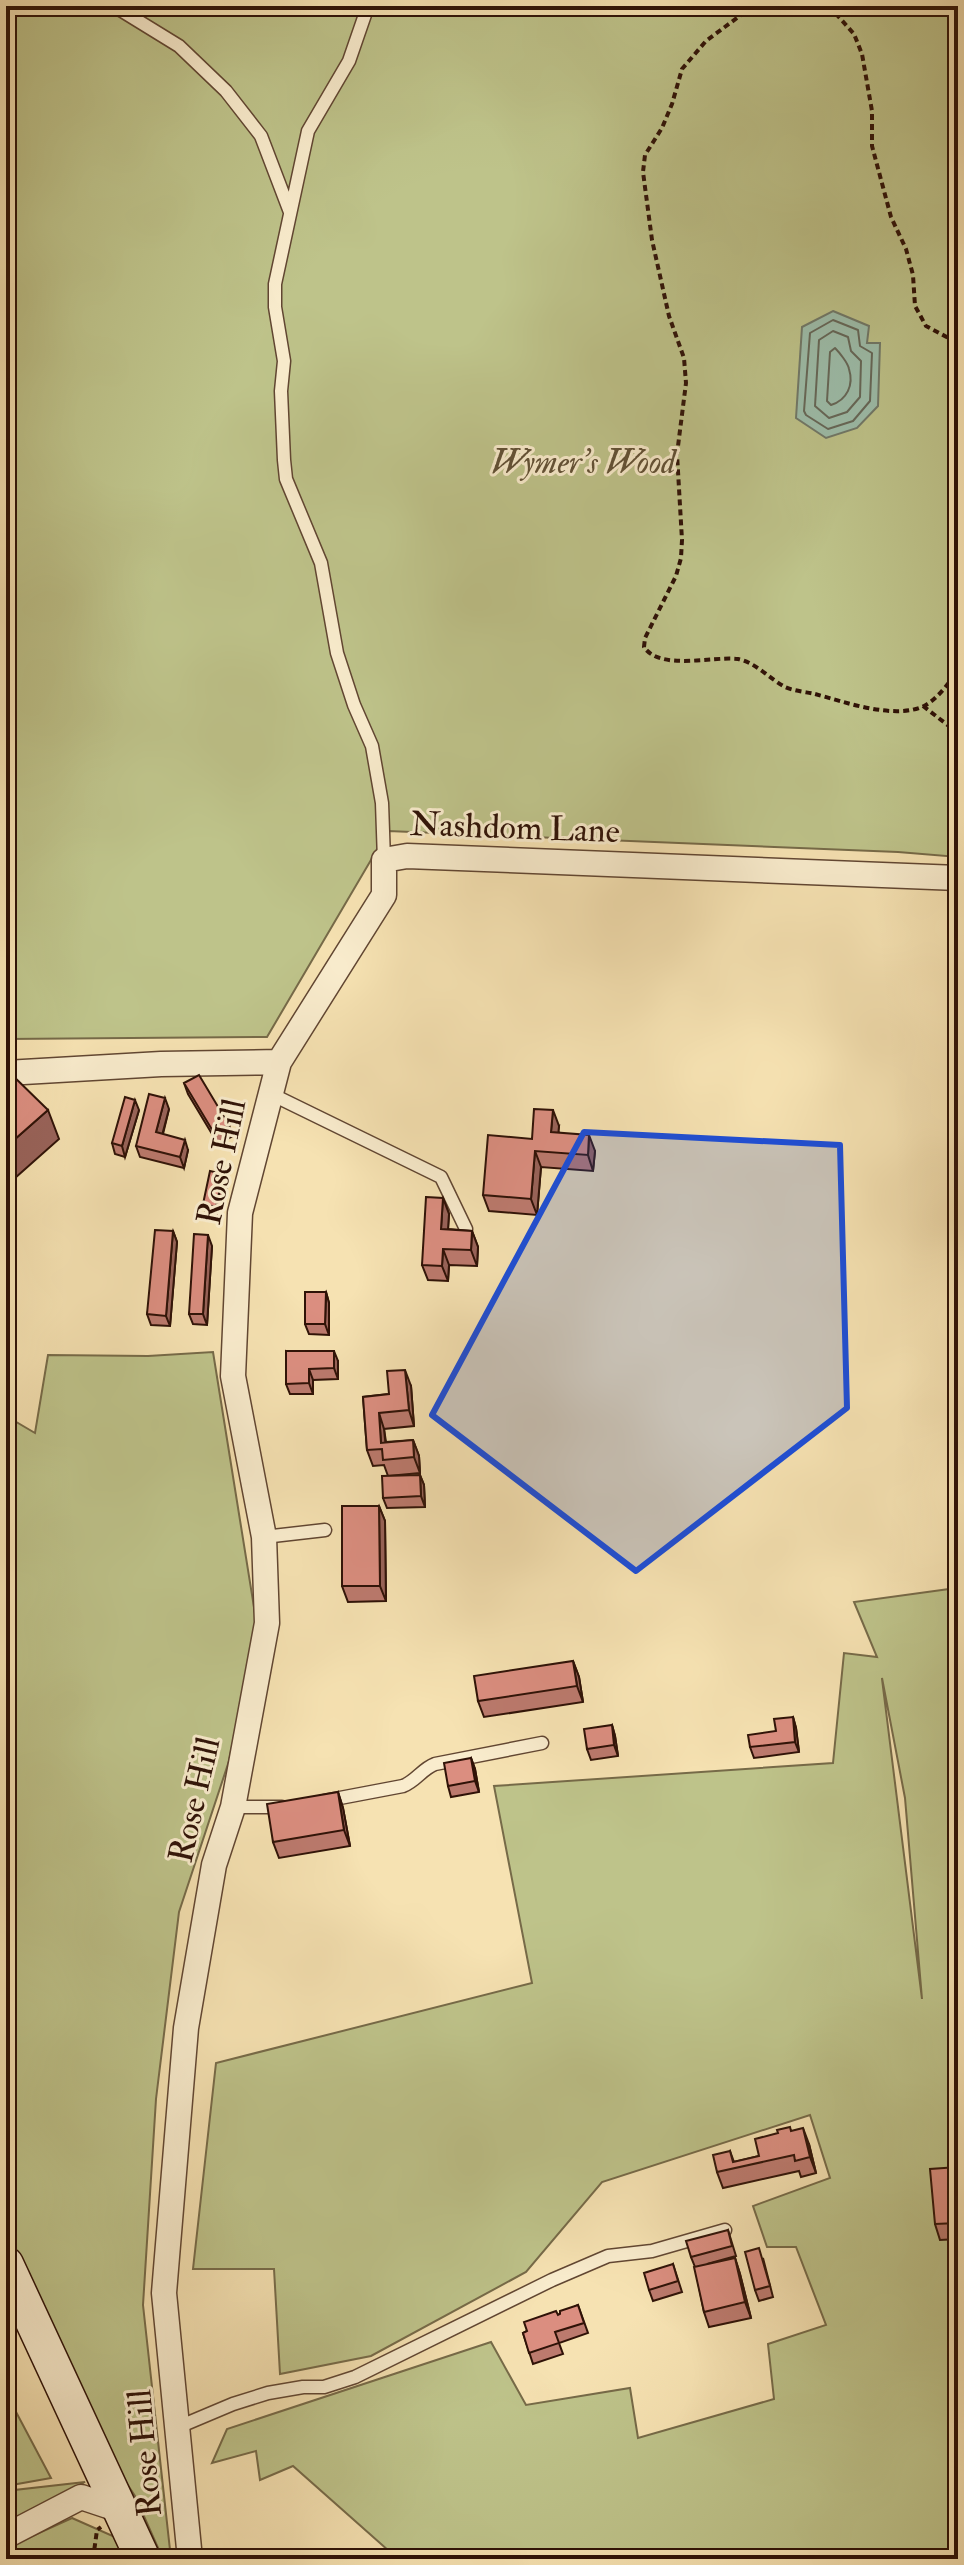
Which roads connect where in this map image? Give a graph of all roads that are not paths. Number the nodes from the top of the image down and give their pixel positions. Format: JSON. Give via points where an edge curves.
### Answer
{"nodes":[{"id":1,"x":114,"y":6,"type":"edge"},
{"id":2,"x":368,"y":6,"type":"edge"},
{"id":3,"x":290,"y":212,"type":"junction"},
{"id":4,"x":384,"y":860,"type":"junction"},
{"id":5,"x":958,"y":878,"type":"edge"},
{"id":6,"x":279,"y":1062,"type":"junction"},
{"id":7,"x":6,"y":1073,"type":"edge"},
{"id":8,"x":271,"y":1094,"type":"junction"},
{"id":9,"x":466,"y":1229,"type":"edge"},
{"id":10,"x":325,"y":1530,"type":"dead end"},
{"id":11,"x":264,"y":1537,"type":"junction"},
{"id":12,"x":542,"y":1743,"type":"dead end"},
{"id":13,"x":233,"y":1807,"type":"junction"},
{"id":14,"x":725,"y":2230,"type":"edge"},
{"id":15,"x":6,"y":2264,"type":"edge"},
{"id":16,"x":176,"y":2428,"type":"junction"},
{"id":17,"x":109,"y":2520,"type":"junction"},
{"id":18,"x":6,"y":2536,"type":"edge"},
{"id":19,"x":143,"y":2559,"type":"edge"},
{"id":20,"x":190,"y":2559,"type":"edge"}],
"edges":[{"from":1,"to":3,"type":"lane","via":[[179,46],[226,91],[261,136]]},
{"from":2,"to":3,"type":"lane","via":[[349,61],[308,131]]},
{"from":3,"to":4,"type":"lane","via":[[275,284],[284,361],[286,479],[321,563],[337,653],[372,746]]},
{"from":4,"to":5,"type":"street","name":"Nashdom Lane","via":[[407,856]]},
{"from":4,"to":6,"type":"street","name":"Nashdom Lane","via":[[384,895]]},
{"from":6,"to":7,"type":"street"},
{"from":6,"to":8,"type":"street","name":"Rose Hill"},
{"from":8,"to":9,"type":"lane","via":[[441,1177]]},
{"from":8,"to":11,"type":"street","name":"Rose Hill","via":[[240,1213],[233,1376]]},
{"from":10,"to":11,"type":"lane"},
{"from":11,"to":13,"type":"street","name":"Rose Hill","via":[[267,1623]]},
{"from":12,"to":13,"type":"lane","via":[[435,1764],[403,1786],[300,1804]]},
{"from":13,"to":16,"type":"street","name":"Rose Hill","via":[[214,1865],[186,2028],[164,2293]]},
{"from":14,"to":16,"type":"lane","via":[[652,2251],[608,2256],[355,2377],[324,2387],[268,2393]]},
{"from":15,"to":17,"type":"street"},
{"from":16,"to":20,"type":"street","name":"Rose Hill"},
{"from":17,"to":18,"type":"street","via":[[81,2497]]},
{"from":17,"to":19,"type":"street"}]}
